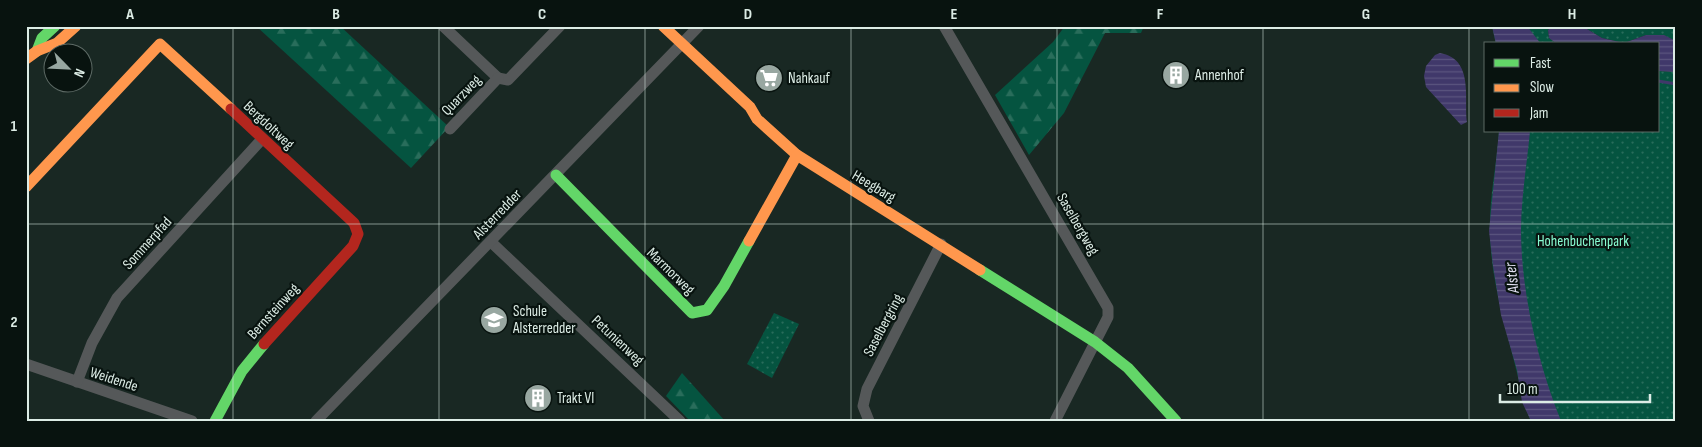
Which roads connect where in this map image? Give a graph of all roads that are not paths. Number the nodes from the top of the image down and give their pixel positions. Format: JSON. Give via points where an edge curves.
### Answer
{"nodes":[{"id":1,"x":76,"y":26,"type":"edge"},
{"id":2,"x":443,"y":26,"type":"edge"},
{"id":3,"x":560,"y":26,"type":"edge"},
{"id":4,"x":663,"y":26,"type":"edge"},
{"id":5,"x":699,"y":26,"type":"edge"},
{"id":6,"x":944,"y":26,"type":"edge"},
{"id":7,"x":48,"y":28,"type":"edge"},
{"id":8,"x":57,"y":42,"type":"edge"},
{"id":9,"x":59,"y":42,"type":"edge"},
{"id":10,"x":682,"y":44,"type":"junction"},
{"id":11,"x":42,"y":49,"type":"edge"},
{"id":12,"x":37,"y":51,"type":"junction"},
{"id":13,"x":26,"y":59,"type":"edge"},
{"id":14,"x":498,"y":78,"type":"junction"},
{"id":15,"x":450,"y":128,"type":"dead end"},
{"id":16,"x":262,"y":139,"type":"junction"},
{"id":17,"x":797,"y":155,"type":"junction"},
{"id":18,"x":556,"y":174,"type":"junction"},
{"id":19,"x":26,"y":187,"type":"edge"},
{"id":20,"x":358,"y":228,"type":"joint"},
{"id":21,"x":491,"y":242,"type":"junction"},
{"id":22,"x":941,"y":244,"type":"junction"},
{"id":23,"x":1094,"y":342,"type":"junction"},
{"id":24,"x":26,"y":364,"type":"edge"},
{"id":25,"x":77,"y":382,"type":"junction"},
{"id":26,"x":192,"y":421,"type":"edge"},
{"id":27,"x":215,"y":421,"type":"edge"},
{"id":28,"x":316,"y":421,"type":"edge"},
{"id":29,"x":680,"y":421,"type":"edge"},
{"id":30,"x":869,"y":421,"type":"edge"},
{"id":31,"x":1054,"y":421,"type":"edge"},
{"id":32,"x":1176,"y":421,"type":"edge"}],
"edges":[{"from":1,"to":9,"type":"street"},
{"from":2,"to":14,"type":"street"},
{"from":3,"to":14,"type":"street","name":"Quarzweg","via":[[508,80]]},
{"from":4,"to":10,"type":"street","name":"Heegbarg"},
{"from":5,"to":10,"type":"street","name":"Alsterredder"},
{"from":6,"to":23,"type":"street","name":"Saselbergweg","via":[[1108,308],[1108,318]]},
{"from":7,"to":8,"type":"street"},
{"from":7,"to":12,"type":"street"},
{"from":10,"to":17,"type":"street","name":"Heegbarg"},
{"from":10,"to":18,"type":"street","name":"Alsterredder"},
{"from":11,"to":12,"type":"street"},
{"from":12,"to":13,"type":"street"},
{"from":14,"to":15,"type":"street","name":"Quarzweg"},
{"from":16,"to":19,"type":"street","name":"Bergdoltweg","via":[[160,44]]},
{"from":16,"to":20,"type":"street","name":"Bergdoltweg"},
{"from":16,"to":25,"type":"street","name":"Sommerpfad","via":[[117,298],[92,344]]},
{"from":17,"to":18,"type":"street","name":"Marmorweg","via":[[724,286],[707,310],[700,313],[692,313]]},
{"from":17,"to":22,"type":"street","name":"Heegbarg"},
{"from":18,"to":21,"type":"street","name":"Alsterredder"},
{"from":20,"to":27,"type":"street","name":"Bernsteinweg","via":[[358,238],[353,246],[246,365]]},
{"from":21,"to":28,"type":"street","name":"Alsterredder"},
{"from":21,"to":29,"type":"street","name":"Petunienweg"},
{"from":22,"to":23,"type":"street","name":"Heegbarg"},
{"from":22,"to":30,"type":"street","name":"Saselbergring","via":[[867,389],[863,406]]},
{"from":23,"to":31,"type":"street"},
{"from":23,"to":32,"type":"street","via":[[1128,368]]},
{"from":24,"to":25,"type":"street","name":"Weidende"},
{"from":25,"to":26,"type":"street","name":"Weidende"}]}
